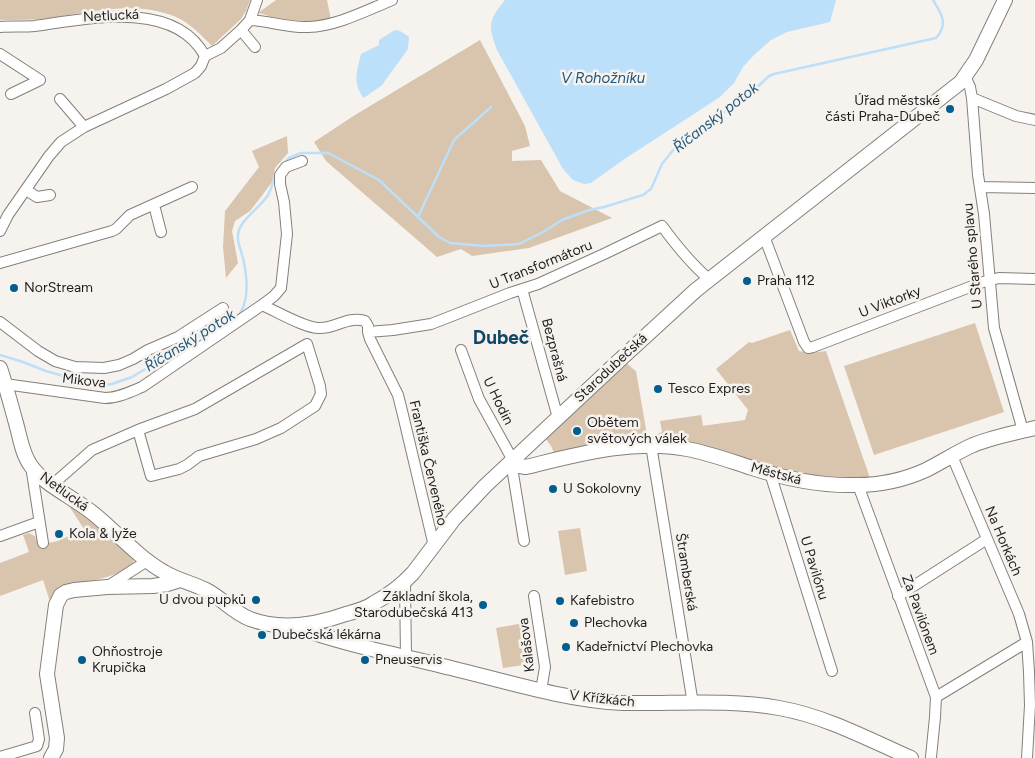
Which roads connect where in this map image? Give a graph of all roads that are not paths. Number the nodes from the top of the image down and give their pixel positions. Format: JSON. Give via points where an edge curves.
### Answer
{"nodes":[{"id":1,"x":257,"y":0,"type":"edge"},
{"id":2,"x":392,"y":0,"type":"edge"},
{"id":3,"x":1005,"y":0,"type":"edge"},
{"id":4,"x":250,"y":20,"type":"junction"},
{"id":5,"x":0,"y":27,"type":"edge"},
{"id":6,"x":241,"y":30,"type":"junction"},
{"id":7,"x":255,"y":47,"type":"dead end"},
{"id":8,"x":0,"y":54,"type":"edge"},
{"id":9,"x":205,"y":56,"type":"junction"},
{"id":10,"x":966,"y":76,"type":"junction"},
{"id":11,"x":11,"y":94,"type":"dead end"},
{"id":12,"x":972,"y":98,"type":"junction"},
{"id":13,"x":60,"y":99,"type":"dead end"},
{"id":14,"x":1035,"y":120,"type":"edge"},
{"id":15,"x":84,"y":128,"type":"junction"},
{"id":16,"x":302,"y":161,"type":"dead end"},
{"id":17,"x":192,"y":187,"type":"dead end"},
{"id":18,"x":980,"y":187,"type":"junction"},
{"id":19,"x":1035,"y":188,"type":"edge"},
{"id":20,"x":26,"y":190,"type":"junction"},
{"id":21,"x":50,"y":195,"type":"dead end"},
{"id":22,"x":154,"y":205,"type":"junction"},
{"id":23,"x":0,"y":231,"type":"edge"},
{"id":24,"x":161,"y":232,"type":"dead end"},
{"id":25,"x":764,"y":236,"type":"junction"},
{"id":26,"x":0,"y":263,"type":"edge"},
{"id":27,"x":709,"y":279,"type":"junction"},
{"id":28,"x":1035,"y":279,"type":"edge"},
{"id":29,"x":990,"y":280,"type":"junction"},
{"id":30,"x":522,"y":289,"type":"junction"},
{"id":31,"x":262,"y":305,"type":"junction"},
{"id":32,"x":223,"y":308,"type":"dead end"},
{"id":33,"x":0,"y":322,"type":"edge"},
{"id":34,"x":367,"y":327,"type":"junction"},
{"id":35,"x":461,"y":350,"type":"dead end"},
{"id":36,"x":0,"y":369,"type":"edge"},
{"id":37,"x":5,"y":384,"type":"junction"},
{"id":38,"x":558,"y":418,"type":"junction"},
{"id":39,"x":138,"y":430,"type":"junction"},
{"id":40,"x":1029,"y":430,"type":"edge"},
{"id":41,"x":651,"y":445,"type":"junction"},
{"id":42,"x":952,"y":456,"type":"junction"},
{"id":43,"x":511,"y":463,"type":"junction"},
{"id":44,"x":31,"y":466,"type":"junction"},
{"id":45,"x":770,"y":473,"type":"junction"},
{"id":46,"x":52,"y":484,"type":"junction"},
{"id":47,"x":858,"y":486,"type":"junction"},
{"id":48,"x":39,"y":522,"type":"junction"},
{"id":49,"x":0,"y":536,"type":"edge"},
{"id":50,"x":987,"y":539,"type":"junction"},
{"id":51,"x":524,"y":541,"type":"dead end"},
{"id":52,"x":43,"y":543,"type":"dead end"},
{"id":53,"x":434,"y":546,"type":"junction"},
{"id":54,"x":147,"y":561,"type":"junction"},
{"id":55,"x":180,"y":580,"type":"junction"},
{"id":56,"x":404,"y":582,"type":"junction"},
{"id":57,"x":107,"y":587,"type":"junction"},
{"id":58,"x":534,"y":596,"type":"dead end"},
{"id":59,"x":898,"y":596,"type":"junction"},
{"id":60,"x":293,"y":626,"type":"junction"},
{"id":61,"x":1027,"y":642,"type":"junction"},
{"id":62,"x":406,"y":657,"type":"junction"},
{"id":63,"x":832,"y":671,"type":"dead end"},
{"id":64,"x":541,"y":691,"type":"junction"},
{"id":65,"x":936,"y":697,"type":"junction"},
{"id":66,"x":693,"y":704,"type":"junction"},
{"id":67,"x":35,"y":712,"type":"dead end"},
{"id":68,"x":0,"y":757,"type":"edge"},
{"id":69,"x":931,"y":757,"type":"edge"},
{"id":70,"x":51,"y":758,"type":"edge"},
{"id":71,"x":911,"y":758,"type":"edge"},
{"id":72,"x":1027,"y":758,"type":"edge"}],
"edges":[{"from":1,"to":4,"type":"street"},
{"from":2,"to":4,"type":"street","via":[[333,24],[308,27]]},
{"from":3,"to":10,"type":"street","name":"Starodubečská"},
{"from":4,"to":6,"type":"street"},
{"from":5,"to":9,"type":"street","name":"Netlucká","via":[[32,26],[129,12],[175,22],[200,45]]},
{"from":6,"to":7,"type":"street"},
{"from":6,"to":9,"type":"street","via":[[221,48]]},
{"from":8,"to":11,"type":"street","via":[[40,80]]},
{"from":9,"to":15,"type":"street","via":[[195,74]]},
{"from":10,"to":12,"type":"street","name":"U Starého splavu"},
{"from":10,"to":25,"type":"street","name":"Starodubečská"},
{"from":12,"to":14,"type":"street"},
{"from":12,"to":18,"type":"street","name":"U Starého splavu"},
{"from":13,"to":15,"type":"street"},
{"from":15,"to":20,"type":"street","via":[[61,142]]},
{"from":16,"to":31,"type":"street","name":"Mikova","via":[[286,167],[280,175],[287,234],[281,288]]},
{"from":17,"to":22,"type":"street"},
{"from":18,"to":19,"type":"street"},
{"from":18,"to":29,"type":"street","name":"U Starého splavu"},
{"from":20,"to":21,"type":"street","via":[[37,197]]},
{"from":20,"to":23,"type":"street"},
{"from":22,"to":24,"type":"street"},
{"from":22,"to":26,"type":"street","via":[[130,215],[112,231]]},
{"from":25,"to":27,"type":"street","name":"Starodubečská"},
{"from":25,"to":29,"type":"street","name":"U Viktorky","via":[[808,348]]},
{"from":27,"to":30,"type":"street","name":"U Transformátoru","via":[[662,226]]},
{"from":27,"to":38,"type":"street","name":"Starodubečská"},
{"from":28,"to":29,"type":"street","name":"U Viktorky"},
{"from":29,"to":40,"type":"street","name":"U Starého splavu","via":[[994,328]]},
{"from":30,"to":34,"type":"street","name":"U Transformátoru","via":[[431,324],[393,330]]},
{"from":30,"to":38,"type":"street","name":"Bezprašná"},
{"from":31,"to":34,"type":"street","via":[[318,329],[348,320],[360,320]]},
{"from":31,"to":37,"type":"street","name":"Mikova","via":[[126,394],[105,398]]},
{"from":32,"to":33,"type":"street","name":"Mikova","via":[[178,337],[119,365],[104,368],[75,367],[55,361]]},
{"from":34,"to":53,"type":"street","name":"Františka Červeného","via":[[398,395]]},
{"from":35,"to":43,"type":"street","name":"U Hodin","via":[[478,399],[509,452]]},
{"from":36,"to":37,"type":"street","name":"Netlucká"},
{"from":37,"to":44,"type":"street","name":"Netlucká"},
{"from":38,"to":43,"type":"street","name":"Starodubečská"},
{"from":39,"to":39,"type":"street","via":[[195,409],[307,344],[321,394],[315,406],[281,428],[151,476]]},
{"from":39,"to":46,"type":"street","via":[[92,450]]},
{"from":40,"to":42,"type":"street","name":"Městská","via":[[986,440]]},
{"from":41,"to":43,"type":"street","name":"Městská","via":[[590,451],[526,467]]},
{"from":41,"to":45,"type":"street","name":"Městská","via":[[706,453]]},
{"from":41,"to":66,"type":"street","name":"Štramberská"},
{"from":42,"to":47,"type":"street","name":"Městská","via":[[906,478]]},
{"from":42,"to":50,"type":"street","name":"Na Horkách"},
{"from":43,"to":51,"type":"street"},
{"from":43,"to":53,"type":"street","name":"Starodubečská","via":[[463,509]]},
{"from":44,"to":46,"type":"street","name":"Netlucká"},
{"from":44,"to":48,"type":"street"},
{"from":45,"to":47,"type":"street","name":"Městská","via":[[812,483]]},
{"from":45,"to":63,"type":"street","name":"U Pavilónu"},
{"from":46,"to":54,"type":"street","name":"Netlucká","via":[[85,506]]},
{"from":47,"to":59,"type":"street","name":"Za Pavilónem"},
{"from":48,"to":49,"type":"street"},
{"from":48,"to":52,"type":"street"},
{"from":50,"to":59,"type":"street"},
{"from":50,"to":61,"type":"street","name":"Na Horkách","via":[[1019,614]]},
{"from":53,"to":56,"type":"street","name":"Starodubečská"},
{"from":54,"to":55,"type":"street","name":"Netlucká"},
{"from":54,"to":57,"type":"street"},
{"from":55,"to":57,"type":"street","via":[[153,586]]},
{"from":55,"to":60,"type":"street","name":"Starodubečská","via":[[206,590],[247,618]]},
{"from":56,"to":60,"type":"street","name":"Starodubečská","via":[[362,609],[330,620]]},
{"from":56,"to":62,"type":"street"},
{"from":57,"to":70,"type":"street","via":[[66,592],[56,605],[47,674],[56,738],[56,749]]},
{"from":58,"to":64,"type":"street","name":"Kalašova","via":[[545,667]]},
{"from":59,"to":65,"type":"street","name":"Za Pavilónem"},
{"from":60,"to":62,"type":"street","name":"V Křížkách"},
{"from":61,"to":65,"type":"street"},
{"from":61,"to":72,"type":"street","name":"Na Horkách","via":[[1030,704]]},
{"from":62,"to":64,"type":"street","name":"V Křížkách"},
{"from":64,"to":66,"type":"street","name":"V Křížkách","via":[[603,702]]},
{"from":65,"to":69,"type":"street","name":"Za Pavilónem"},
{"from":66,"to":71,"type":"street","name":"V Křížkách","via":[[750,704],[781,709],[841,727]]},
{"from":67,"to":68,"type":"street","via":[[37,746]]}]}
